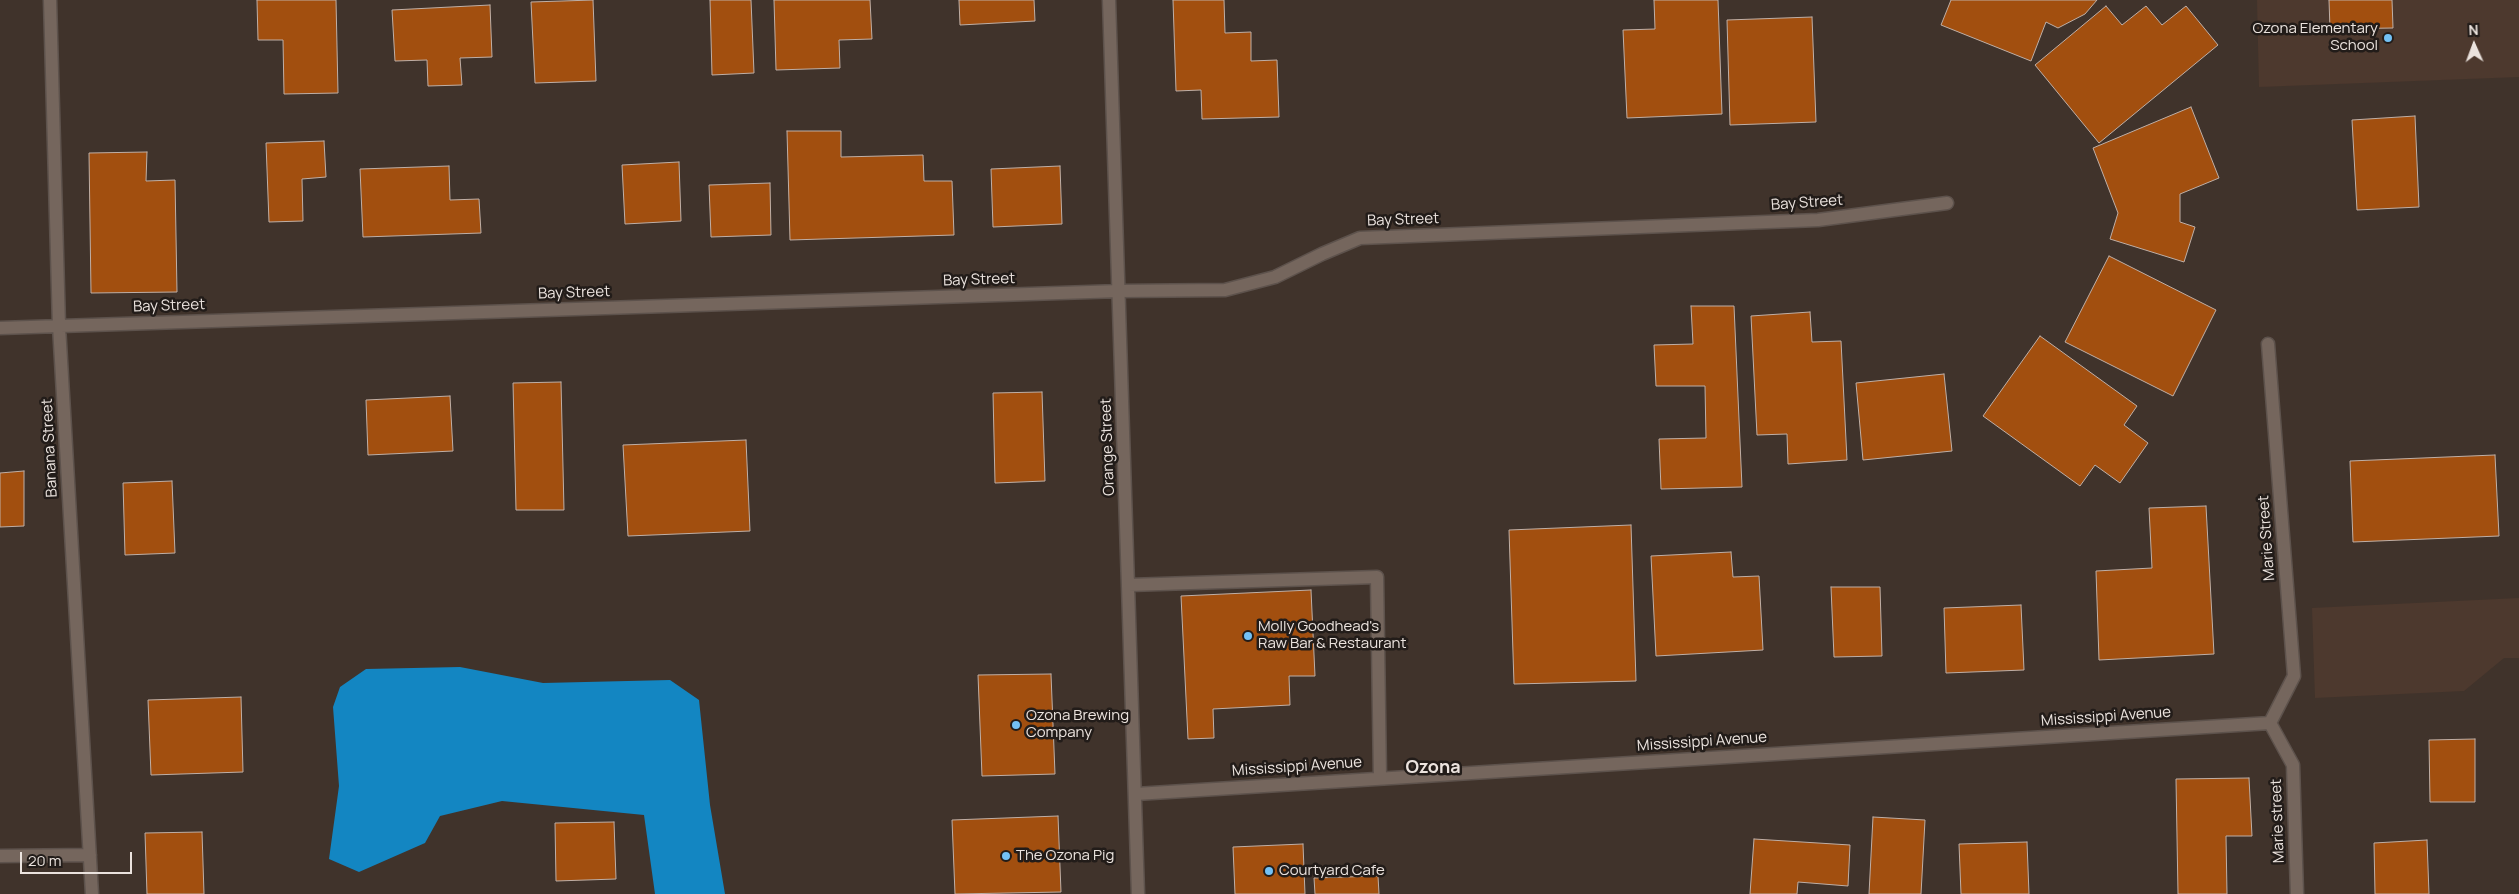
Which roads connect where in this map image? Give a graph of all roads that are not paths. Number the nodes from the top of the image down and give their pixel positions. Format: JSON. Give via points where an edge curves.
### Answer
{"nodes":[{"id":1,"x":50,"y":0,"type":"edge"},
{"id":2,"x":1109,"y":0,"type":"edge"},
{"id":3,"x":1948,"y":203,"type":"dead end"},
{"id":4,"x":1120,"y":292,"type":"junction"},
{"id":5,"x":60,"y":326,"type":"junction"},
{"id":6,"x":0,"y":328,"type":"edge"},
{"id":7,"x":2268,"y":344,"type":"dead end"},
{"id":8,"x":1129,"y":585,"type":"junction"},
{"id":9,"x":2270,"y":723,"type":"junction"},
{"id":10,"x":1380,"y":778,"type":"junction"},
{"id":11,"x":1136,"y":794,"type":"junction"},
{"id":12,"x":90,"y":855,"type":"junction"},
{"id":13,"x":0,"y":856,"type":"edge"},
{"id":14,"x":92,"y":894,"type":"edge"},
{"id":15,"x":1138,"y":894,"type":"edge"},
{"id":16,"x":2296,"y":894,"type":"edge"}],
"edges":[{"from":1,"to":5,"type":"street","name":"Banana Street"},
{"from":2,"to":4,"type":"street","name":"Orange Street"},
{"from":3,"to":4,"type":"street","name":"Bay Street","via":[[1818,220],[1360,238],[1275,277],[1225,290]]},
{"from":4,"to":5,"type":"street","name":"Bay Street"},
{"from":4,"to":8,"type":"street","name":"Orange Street"},
{"from":5,"to":6,"type":"street","name":"Bay Street"},
{"from":5,"to":12,"type":"street","name":"Banana Street"},
{"from":7,"to":9,"type":"street","name":"Marie Street","via":[[2294,676]]},
{"from":8,"to":10,"type":"street","via":[[1377,577]]},
{"from":8,"to":11,"type":"street","name":"Orange Street"},
{"from":9,"to":10,"type":"street","name":"Mississippi Avenue"},
{"from":9,"to":16,"type":"street","name":"Marie street","via":[[2293,765]]},
{"from":10,"to":11,"type":"street","name":"Mississippi Avenue"},
{"from":11,"to":15,"type":"street","name":"Orange Street"},
{"from":12,"to":13,"type":"street"},
{"from":12,"to":14,"type":"street","name":"Banana Street"}]}
